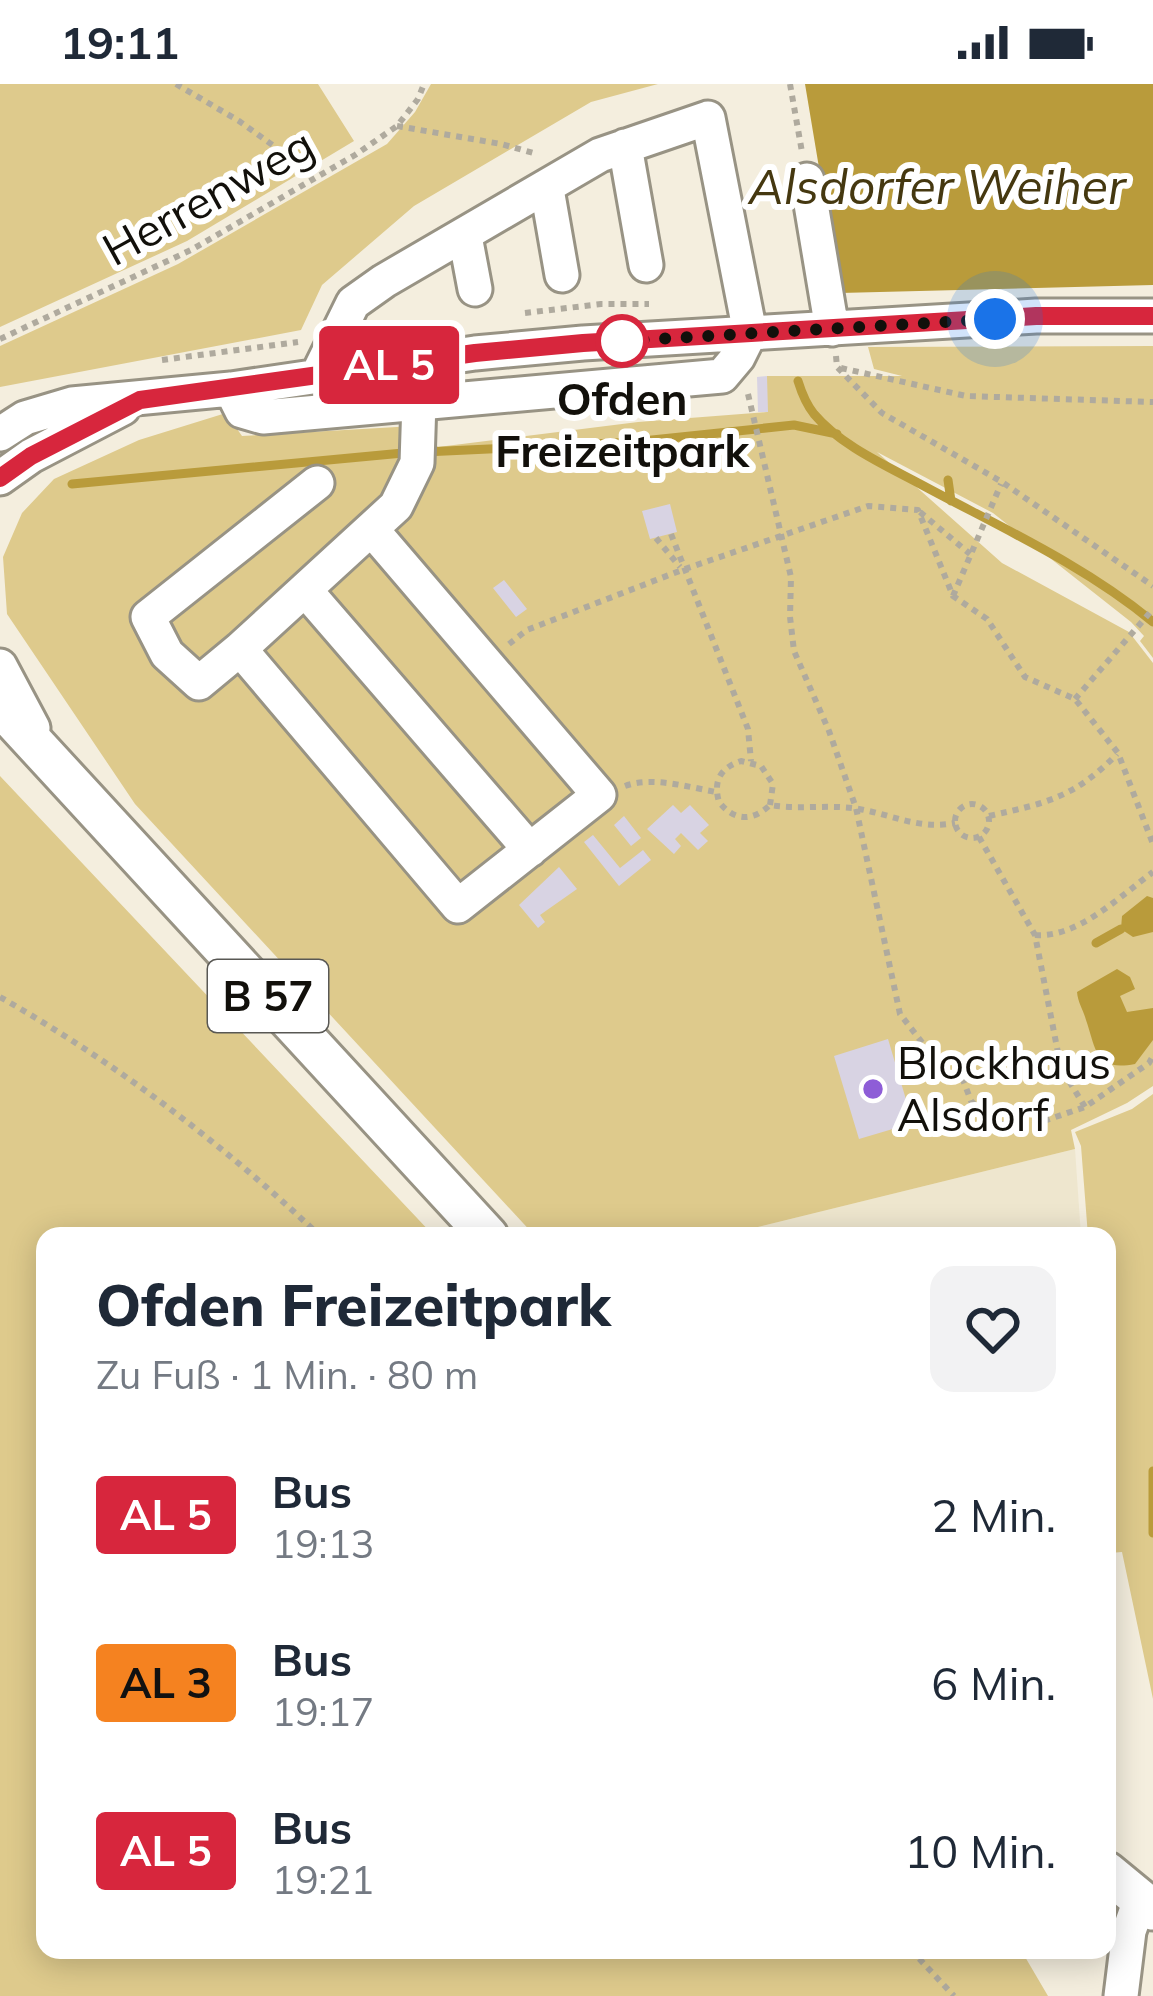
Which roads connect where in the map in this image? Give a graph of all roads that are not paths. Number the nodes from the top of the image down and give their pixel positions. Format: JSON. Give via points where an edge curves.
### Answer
{"nodes":[{"id":1,"x":626,"y":146,"type":"junction"},
{"id":2,"x":807,"y":180,"type":"road end"},
{"id":3,"x":548,"y":189,"type":"junction"},
{"id":4,"x":465,"y":236,"type":"junction"},
{"id":5,"x":646,"y":265,"type":"dead end"},
{"id":6,"x":562,"y":274,"type":"dead end"},
{"id":7,"x":475,"y":289,"type":"dead end"},
{"id":8,"x":1153,"y":316,"type":"edge"},
{"id":9,"x":832,"y":329,"type":"junction"},
{"id":10,"x":750,"y":333,"type":"junction"},
{"id":11,"x":316,"y":376,"type":"junction"},
{"id":12,"x":231,"y":389,"type":"junction"},
{"id":13,"x":140,"y":400,"type":"junction"},
{"id":14,"x":419,"y":433,"type":"junction"},
{"id":15,"x":0,"y":434,"type":"edge"},
{"id":16,"x":0,"y":478,"type":"edge"},
{"id":17,"x":316,"y":483,"type":"dead end"},
{"id":18,"x":373,"y":531,"type":"junction"},
{"id":19,"x":305,"y":591,"type":"junction"},
{"id":20,"x":240,"y":649,"type":"junction"},
{"id":21,"x":0,"y":666,"type":"edge"},
{"id":22,"x":0,"y":706,"type":"edge"},
{"id":23,"x":47,"y":757,"type":"junction"},
{"id":24,"x":530,"y":850,"type":"junction"},
{"id":25,"x":480,"y":1227,"type":"edge"},
{"id":26,"x":1116,"y":1880,"type":"edge"},
{"id":27,"x":1146,"y":1905,"type":"edge"},
{"id":28,"x":1121,"y":1996,"type":"edge"}],
"edges":[{"from":1,"to":3,"type":"street"},
{"from":1,"to":5,"type":"street"},
{"from":1,"to":10,"type":"street","via":[[708,118]]},
{"from":2,"to":9,"type":"street"},
{"from":3,"to":4,"type":"street"},
{"from":3,"to":6,"type":"street"},
{"from":4,"to":7,"type":"street"},
{"from":4,"to":11,"type":"street","via":[[353,303]]},
{"from":8,"to":9,"type":"street"},
{"from":9,"to":10,"type":"street"},
{"from":10,"to":11,"type":"street","via":[[475,353]]},
{"from":10,"to":14,"type":"street","via":[[722,376]]},
{"from":11,"to":12,"type":"street"},
{"from":12,"to":13,"type":"street"},
{"from":12,"to":14,"type":"street","via":[[242,411],[263,417]]},
{"from":13,"to":15,"type":"street","via":[[72,404]]},
{"from":13,"to":16,"type":"street"},
{"from":14,"to":18,"type":"street","via":[[396,506]]},
{"from":17,"to":20,"type":"street","via":[[148,617],[167,654],[199,683]]},
{"from":18,"to":19,"type":"street"},
{"from":18,"to":24,"type":"street","via":[[599,795]]},
{"from":19,"to":20,"type":"street"},
{"from":19,"to":24,"type":"street"},
{"from":20,"to":24,"type":"street","via":[[458,905]]},
{"from":21,"to":23,"type":"street"},
{"from":22,"to":23,"type":"main road","number":"B 57"},
{"from":23,"to":25,"type":"main road","number":"B 57"},
{"from":26,"to":27,"type":"main road"},
{"from":27,"to":28,"type":"street","via":[[1129,1930]]}]}
